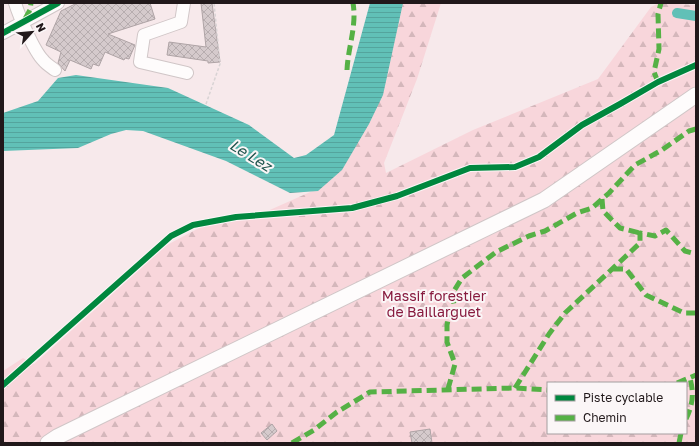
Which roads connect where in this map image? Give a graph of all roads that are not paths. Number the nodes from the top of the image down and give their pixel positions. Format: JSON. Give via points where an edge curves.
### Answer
{"nodes":[{"id":1,"x":16,"y":3,"type":"edge"},
{"id":2,"x":58,"y":3,"type":"edge"},
{"id":3,"x":184,"y":3,"type":"edge"},
{"id":4,"x":23,"y":22,"type":"junction"},
{"id":5,"x":3,"y":33,"type":"edge"},
{"id":6,"x":55,"y":70,"type":"dead end"},
{"id":7,"x":187,"y":73,"type":"dead end"},
{"id":8,"x":696,"y":95,"type":"edge"},
{"id":9,"x":48,"y":443,"type":"edge"}],
"edges":[{"from":1,"to":4,"type":"street"},
{"from":2,"to":4,"type":"street"},
{"from":3,"to":7,"type":"street","via":[[181,22],[144,35],[140,62]]},
{"from":4,"to":5,"type":"street"},
{"from":4,"to":6,"type":"street","via":[[42,60]]},
{"from":8,"to":9,"type":"main road","via":[[544,200]]}]}
